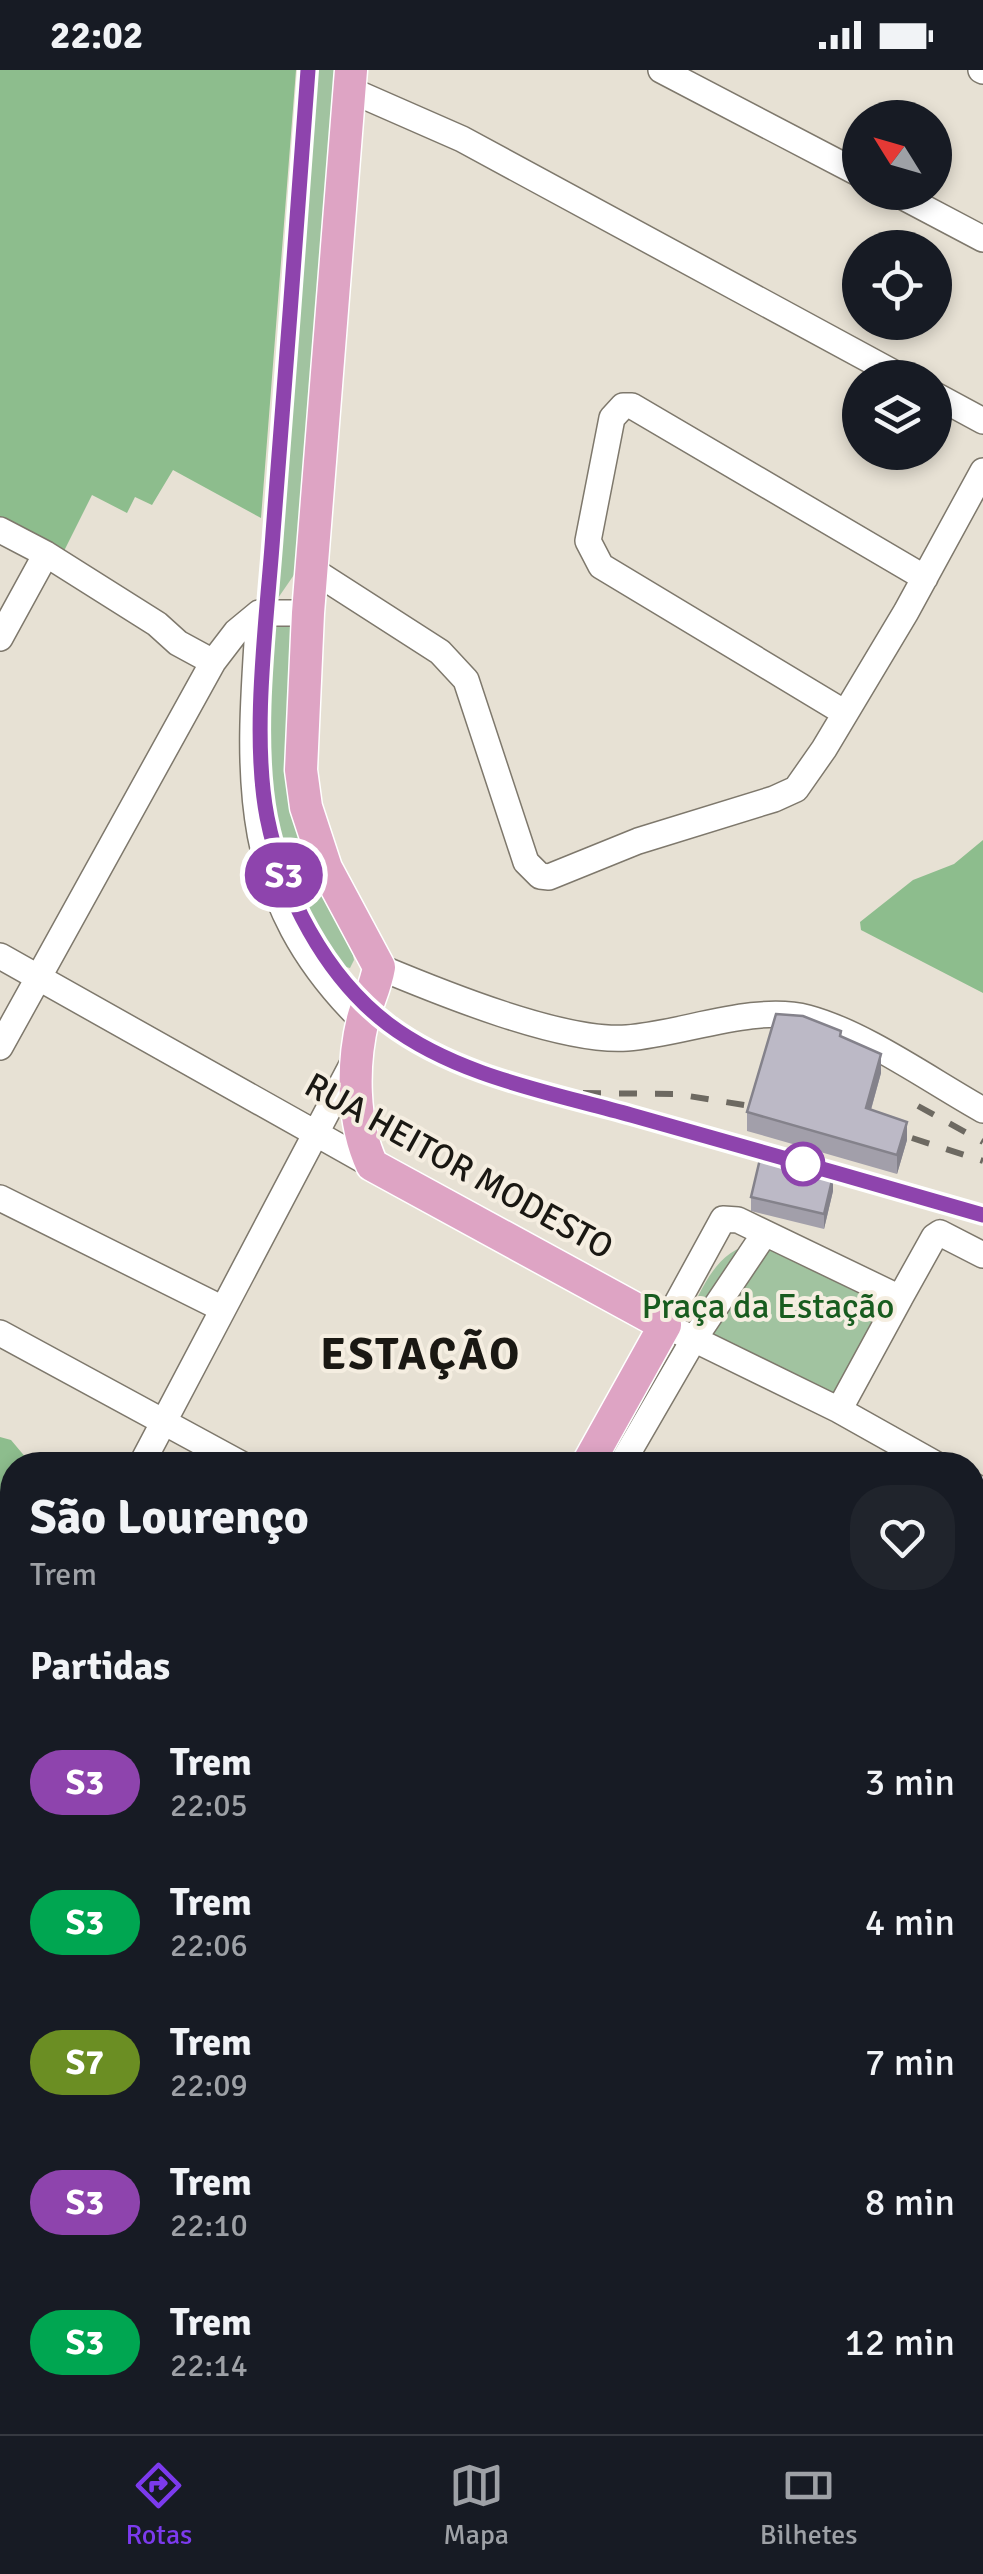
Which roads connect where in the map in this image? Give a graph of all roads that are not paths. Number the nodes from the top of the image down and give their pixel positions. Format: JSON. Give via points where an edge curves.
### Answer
{"nodes":[{"id":1,"x":661,"y":70,"type":"edge"},
{"id":2,"x":350,"y":79,"type":"edge"},
{"id":3,"x":842,"y":165,"type":"edge"},
{"id":4,"x":928,"y":210,"type":"edge"},
{"id":5,"x":983,"y":239,"type":"edge"},
{"id":6,"x":870,"y":360,"type":"edge"},
{"id":7,"x":952,"y":404,"type":"edge"},
{"id":8,"x":983,"y":421,"type":"edge"},
{"id":9,"x":983,"y":471,"type":"edge"},
{"id":10,"x":0,"y":530,"type":"edge"},
{"id":11,"x":46,"y":554,"type":"junction"},
{"id":12,"x":314,"y":571,"type":"junction"},
{"id":13,"x":924,"y":578,"type":"junction"},
{"id":14,"x":260,"y":613,"type":"junction"},
{"id":15,"x":308,"y":613,"type":"junction"},
{"id":16,"x":0,"y":638,"type":"edge"},
{"id":17,"x":213,"y":662,"type":"junction"},
{"id":18,"x":845,"y":713,"type":"junction"},
{"id":19,"x":0,"y":956,"type":"edge"},
{"id":20,"x":379,"y":967,"type":"junction"},
{"id":21,"x":39,"y":978,"type":"junction"},
{"id":22,"x":363,"y":1021,"type":"junction"},
{"id":23,"x":0,"y":1047,"type":"edge"},
{"id":24,"x":357,"y":1054,"type":"junction"},
{"id":25,"x":983,"y":1110,"type":"edge"},
{"id":26,"x":316,"y":1132,"type":"junction"},
{"id":27,"x":372,"y":1165,"type":"junction"},
{"id":28,"x":0,"y":1198,"type":"edge"},
{"id":29,"x":765,"y":1233,"type":"junction"},
{"id":30,"x":983,"y":1254,"type":"edge"},
{"id":31,"x":900,"y":1298,"type":"junction"},
{"id":32,"x":223,"y":1309,"type":"junction"},
{"id":33,"x":680,"y":1332,"type":"junction"},
{"id":34,"x":0,"y":1333,"type":"edge"},
{"id":35,"x":839,"y":1410,"type":"junction"},
{"id":36,"x":164,"y":1421,"type":"junction"},
{"id":37,"x":148,"y":1452,"type":"edge"},
{"id":38,"x":220,"y":1452,"type":"edge"},
{"id":39,"x":596,"y":1452,"type":"edge"},
{"id":40,"x":628,"y":1452,"type":"edge"},
{"id":41,"x":914,"y":1452,"type":"edge"}],
"edges":[{"from":1,"to":3,"type":"street"},
{"from":2,"to":6,"type":"street"},
{"from":2,"to":12,"type":"main road"},
{"from":4,"to":5,"type":"street"},
{"from":7,"to":8,"type":"street"},
{"from":9,"to":13,"type":"street"},
{"from":10,"to":11,"type":"street"},
{"from":11,"to":16,"type":"street"},
{"from":11,"to":17,"type":"street"},
{"from":12,"to":15,"type":"main road"},
{"from":12,"to":18,"type":"street","via":[[456,666],[526,862],[540,876],[796,789]]},
{"from":13,"to":18,"type":"street"},
{"from":13,"to":18,"type":"street","via":[[632,406],[622,406],[612,418],[588,542],[592,555]]},
{"from":14,"to":15,"type":"street"},
{"from":14,"to":17,"type":"street"},
{"from":14,"to":22,"type":"street","via":[[252,784],[268,872],[316,969]]},
{"from":15,"to":20,"type":"main road","via":[[301,770],[306,806],[326,868]]},
{"from":17,"to":21,"type":"street"},
{"from":19,"to":21,"type":"street","name":"RUA HEITOR MODESTO"},
{"from":20,"to":22,"type":"main road"},
{"from":20,"to":25,"type":"street","via":[[537,1024],[602,1037],[759,1016],[806,1018],[842,1030]]},
{"from":21,"to":23,"type":"street"},
{"from":21,"to":26,"type":"street","name":"RUA HEITOR MODESTO"},
{"from":22,"to":24,"type":"main road"},
{"from":24,"to":26,"type":"street"},
{"from":24,"to":27,"type":"main road","via":[[358,1113]]},
{"from":26,"to":27,"type":"street","name":"RUA HEITOR MODESTO"},
{"from":26,"to":32,"type":"street"},
{"from":27,"to":33,"type":"main road","name":"RUA HEITOR MODESTO"},
{"from":28,"to":32,"type":"street"},
{"from":29,"to":31,"type":"street"},
{"from":29,"to":33,"type":"street"},
{"from":29,"to":33,"type":"street","via":[[724,1220]]},
{"from":30,"to":31,"type":"street","via":[[940,1233]]},
{"from":31,"to":35,"type":"street"},
{"from":32,"to":36,"type":"street"},
{"from":33,"to":35,"type":"street","name":"RUA HEITOR MODESTO"},
{"from":33,"to":39,"type":"main road"},
{"from":33,"to":40,"type":"street"},
{"from":34,"to":36,"type":"street"},
{"from":35,"to":41,"type":"street","name":"RUA HEITOR MODESTO"},
{"from":36,"to":37,"type":"street"},
{"from":36,"to":38,"type":"street"}]}
